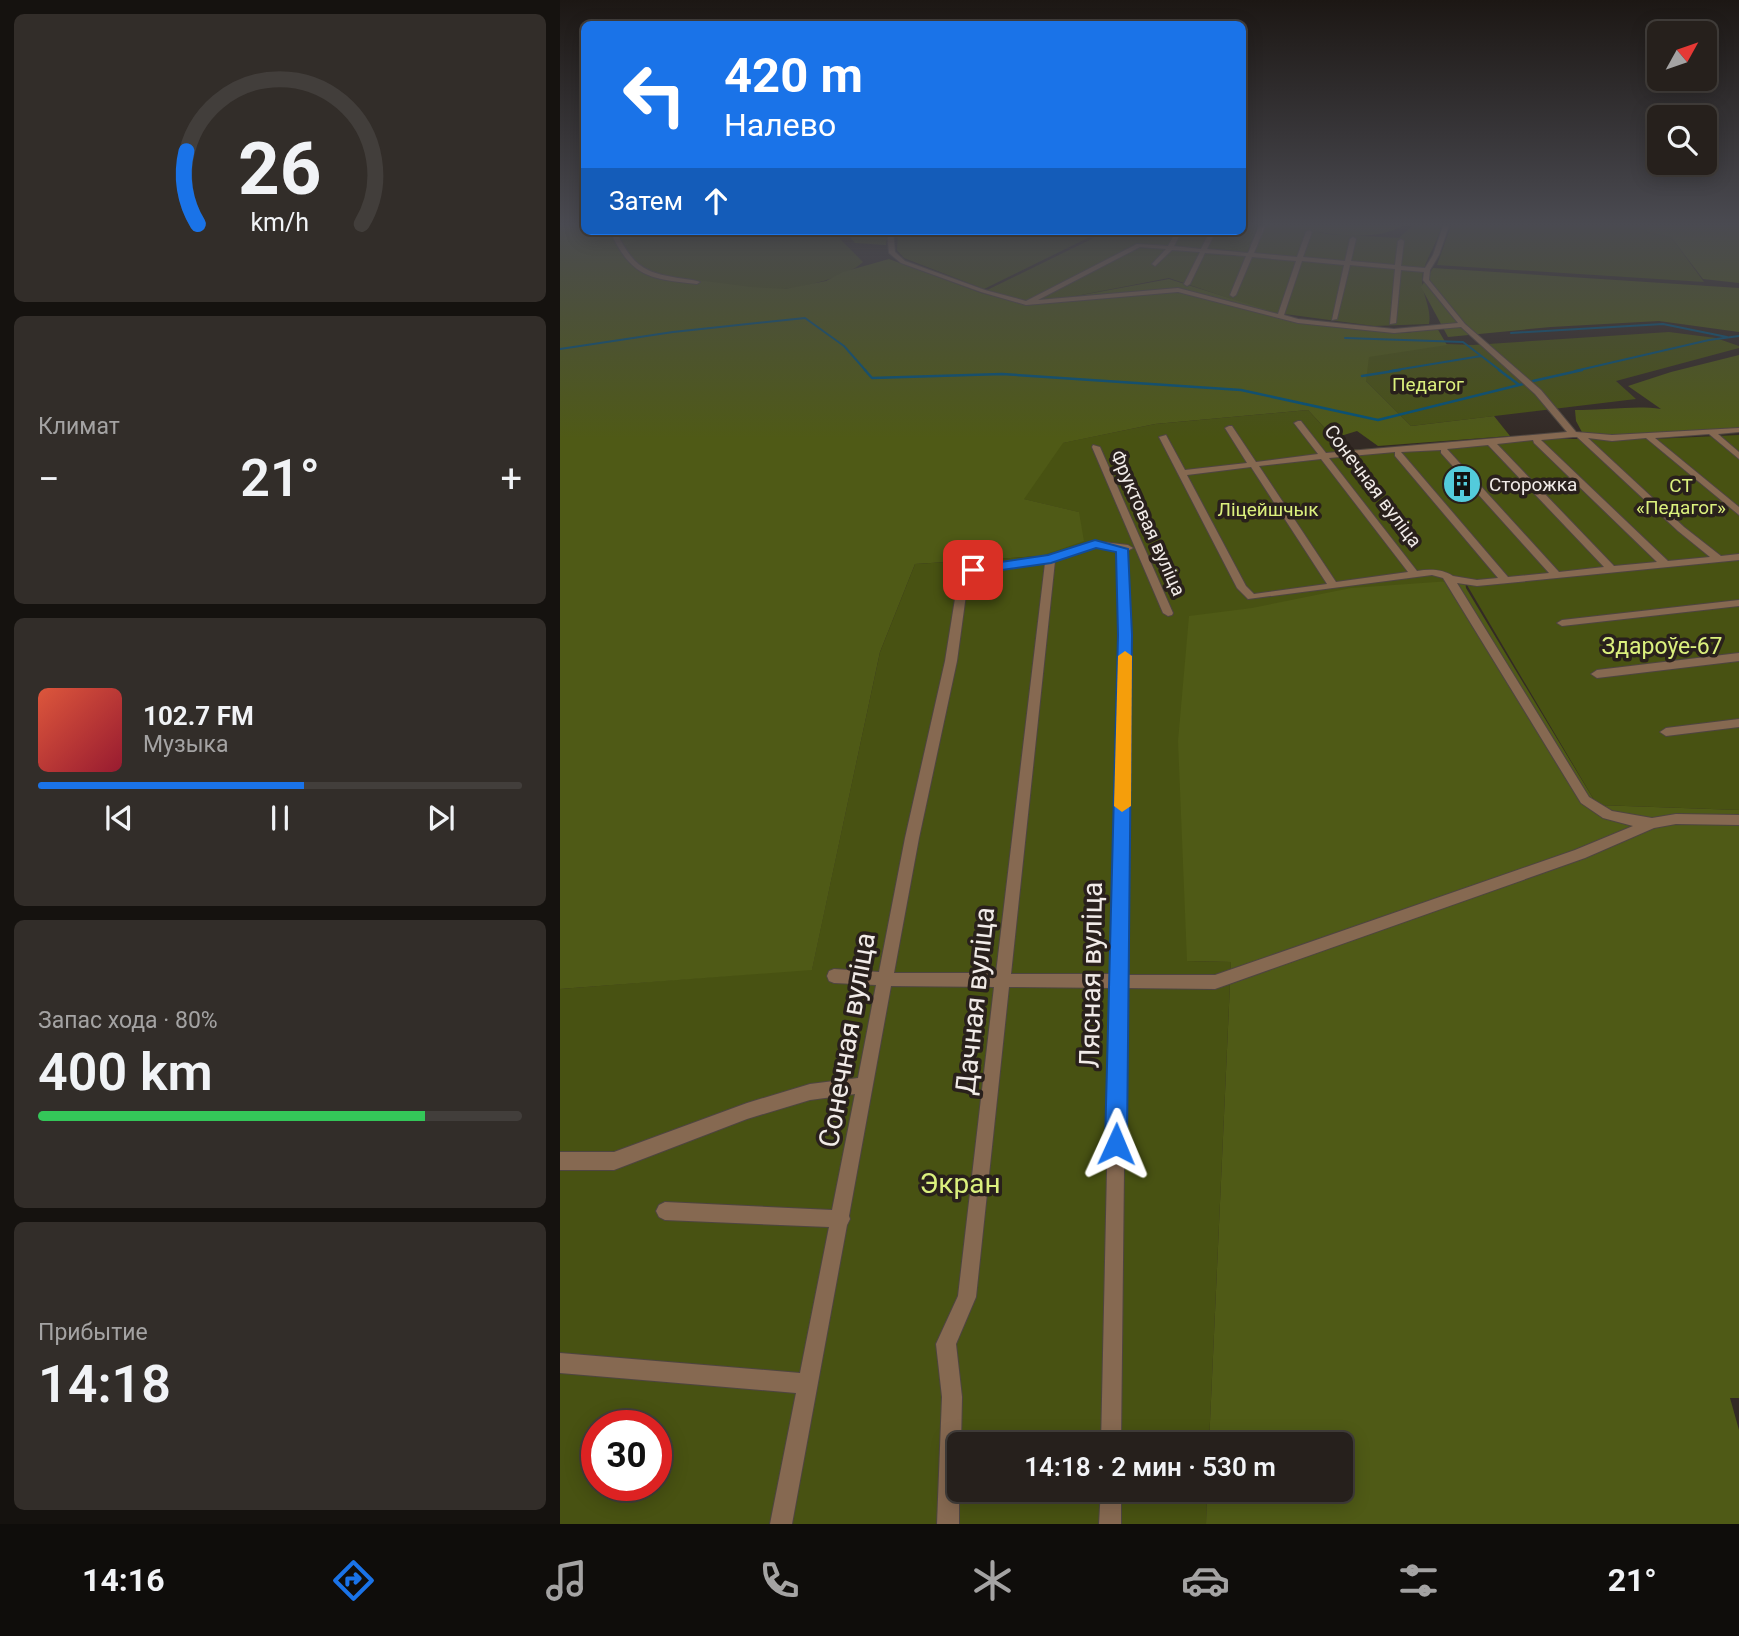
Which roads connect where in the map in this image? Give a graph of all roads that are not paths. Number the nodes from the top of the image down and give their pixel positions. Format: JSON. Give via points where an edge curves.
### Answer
{"nodes":[{"id":1,"x":1005,"y":297,"type":"edge"},
{"id":2,"x":1037,"y":297,"type":"edge"},
{"id":3,"x":1095,"y":297,"type":"edge"},
{"id":4,"x":1211,"y":297,"type":"edge"},
{"id":5,"x":1286,"y":297,"type":"edge"},
{"id":6,"x":1339,"y":297,"type":"edge"},
{"id":7,"x":1394,"y":297,"type":"edge"},
{"id":8,"x":1440,"y":297,"type":"edge"},
{"id":9,"x":1026,"y":303,"type":"junction"},
{"id":10,"x":1280,"y":317,"type":"junction"},
{"id":11,"x":1334,"y":319,"type":"dead end"},
{"id":12,"x":1392,"y":323,"type":"dead end"},
{"id":13,"x":1462,"y":325,"type":"junction"},
{"id":14,"x":1298,"y":423,"type":"dead end"},
{"id":15,"x":1229,"y":428,"type":"dead end"},
{"id":16,"x":1739,"y":430,"type":"edge"},
{"id":17,"x":1712,"y":433,"type":"junction"},
{"id":18,"x":1577,"y":435,"type":"junction"},
{"id":19,"x":1164,"y":437,"type":"dead end"},
{"id":20,"x":1649,"y":437,"type":"junction"},
{"id":21,"x":1537,"y":441,"type":"dead end"},
{"id":22,"x":1492,"y":444,"type":"dead end"},
{"id":23,"x":1096,"y":447,"type":"dead end"},
{"id":24,"x":1444,"y":451,"type":"dead end"},
{"id":25,"x":1398,"y":454,"type":"dead end"},
{"id":26,"x":1739,"y":456,"type":"edge"},
{"id":27,"x":1326,"y":457,"type":"junction"},
{"id":28,"x":1254,"y":466,"type":"junction"},
{"id":29,"x":1181,"y":474,"type":"junction"},
{"id":30,"x":1739,"y":512,"type":"edge"},
{"id":31,"x":1139,"y":546,"type":"junction"},
{"id":32,"x":1122,"y":549,"type":"junction"},
{"id":33,"x":1739,"y":557,"type":"edge"},
{"id":34,"x":1051,"y":559,"type":"junction"},
{"id":35,"x":1719,"y":559,"type":"junction"},
{"id":36,"x":1666,"y":565,"type":"junction"},
{"id":37,"x":973,"y":570,"type":"joint"},
{"id":38,"x":1612,"y":570,"type":"junction"},
{"id":39,"x":1414,"y":574,"type":"junction"},
{"id":40,"x":1557,"y":576,"type":"junction"},
{"id":41,"x":1505,"y":580,"type":"junction"},
{"id":42,"x":1452,"y":582,"type":"junction"},
{"id":43,"x":1332,"y":584,"type":"junction"},
{"id":44,"x":1739,"y":603,"type":"edge"},
{"id":45,"x":1168,"y":613,"type":"dead end"},
{"id":46,"x":1562,"y":622,"type":"dead end"},
{"id":47,"x":1739,"y":657,"type":"edge"},
{"id":48,"x":1597,"y":674,"type":"dead end"},
{"id":49,"x":1739,"y":723,"type":"edge"},
{"id":50,"x":1666,"y":732,"type":"dead end"},
{"id":51,"x":1739,"y":820,"type":"edge"},
{"id":52,"x":1652,"y":823,"type":"junction"},
{"id":53,"x":834,"y":976,"type":"dead end"},
{"id":54,"x":885,"y":979,"type":"junction"},
{"id":55,"x":1004,"y":979,"type":"junction"},
{"id":56,"x":1119,"y":981,"type":"junction"},
{"id":57,"x":865,"y":1085,"type":"junction"},
{"id":58,"x":560,"y":1161,"type":"edge"},
{"id":59,"x":666,"y":1211,"type":"dead end"},
{"id":60,"x":841,"y":1219,"type":"junction"},
{"id":61,"x":560,"y":1363,"type":"edge"},
{"id":62,"x":808,"y":1384,"type":"junction"},
{"id":63,"x":1111,"y":1432,"type":"edge"},
{"id":64,"x":1111,"y":1502,"type":"edge"},
{"id":65,"x":781,"y":1524,"type":"edge"},
{"id":66,"x":948,"y":1524,"type":"edge"},
{"id":67,"x":1110,"y":1524,"type":"edge"}],
"edges":[{"from":1,"to":9,"type":"street"},
{"from":2,"to":9,"type":"street"},
{"from":3,"to":9,"type":"street"},
{"from":4,"to":10,"type":"street"},
{"from":5,"to":10,"type":"street"},
{"from":6,"to":11,"type":"street"},
{"from":7,"to":12,"type":"street"},
{"from":8,"to":13,"type":"street"},
{"from":10,"to":13,"type":"street","via":[[1394,331]]},
{"from":13,"to":18,"type":"street","via":[[1538,392]]},
{"from":14,"to":27,"type":"street","name":"Сонечная вуліца"},
{"from":15,"to":28,"type":"street"},
{"from":16,"to":17,"type":"street"},
{"from":17,"to":20,"type":"street"},
{"from":17,"to":26,"type":"street"},
{"from":18,"to":20,"type":"street"},
{"from":18,"to":27,"type":"street"},
{"from":18,"to":35,"type":"street"},
{"from":19,"to":29,"type":"street"},
{"from":20,"to":30,"type":"street"},
{"from":21,"to":36,"type":"street"},
{"from":22,"to":38,"type":"street"},
{"from":23,"to":31,"type":"street","name":"Фруктовая вуліца"},
{"from":24,"to":40,"type":"street"},
{"from":25,"to":41,"type":"street"},
{"from":27,"to":28,"type":"street"},
{"from":27,"to":39,"type":"street","name":"Сонечная вуліца"},
{"from":28,"to":29,"type":"street"},
{"from":28,"to":43,"type":"street"},
{"from":29,"to":43,"type":"street","via":[[1248,595]]},
{"from":31,"to":32,"type":"street"},
{"from":31,"to":45,"type":"street","name":"Фруктовая вуліца"},
{"from":32,"to":34,"type":"street","via":[[1095,544]]},
{"from":32,"to":56,"type":"street","name":"Лясная вуліца","via":[[1125,635]]},
{"from":33,"to":35,"type":"street"},
{"from":34,"to":37,"type":"street"},
{"from":34,"to":55,"type":"street","name":"Дачная вуліца"},
{"from":35,"to":36,"type":"street"},
{"from":36,"to":38,"type":"street"},
{"from":37,"to":54,"type":"street","name":"Сонечная вуліца","via":[[963,580],[951,661]]},
{"from":38,"to":40,"type":"street"},
{"from":39,"to":42,"type":"street","via":[[1440,573]]},
{"from":39,"to":43,"type":"street"},
{"from":40,"to":41,"type":"street"},
{"from":41,"to":42,"type":"street"},
{"from":42,"to":52,"type":"street","via":[[1585,800],[1611,817]]},
{"from":44,"to":46,"type":"street"},
{"from":47,"to":48,"type":"street"},
{"from":49,"to":50,"type":"street"},
{"from":51,"to":52,"type":"street"},
{"from":52,"to":56,"type":"street","via":[[1580,854],[1215,982]]},
{"from":53,"to":54,"type":"street"},
{"from":54,"to":55,"type":"street"},
{"from":54,"to":57,"type":"street","name":"Сонечная вуліца"},
{"from":55,"to":56,"type":"street"},
{"from":55,"to":66,"type":"street","name":"Дачная вуліца","via":[[967,1297],[946,1344],[952,1397]]},
{"from":56,"to":63,"type":"street","name":"Лясная вуліца"},
{"from":57,"to":58,"type":"street","via":[[810,1092],[747,1111],[614,1161]]},
{"from":57,"to":60,"type":"street","name":"Сонечная вуліца"},
{"from":59,"to":60,"type":"street"},
{"from":60,"to":62,"type":"street","name":"Сонечная вуліца"},
{"from":61,"to":62,"type":"street"},
{"from":62,"to":65,"type":"street","name":"Сонечная вуліца"},
{"from":64,"to":67,"type":"street"}]}
